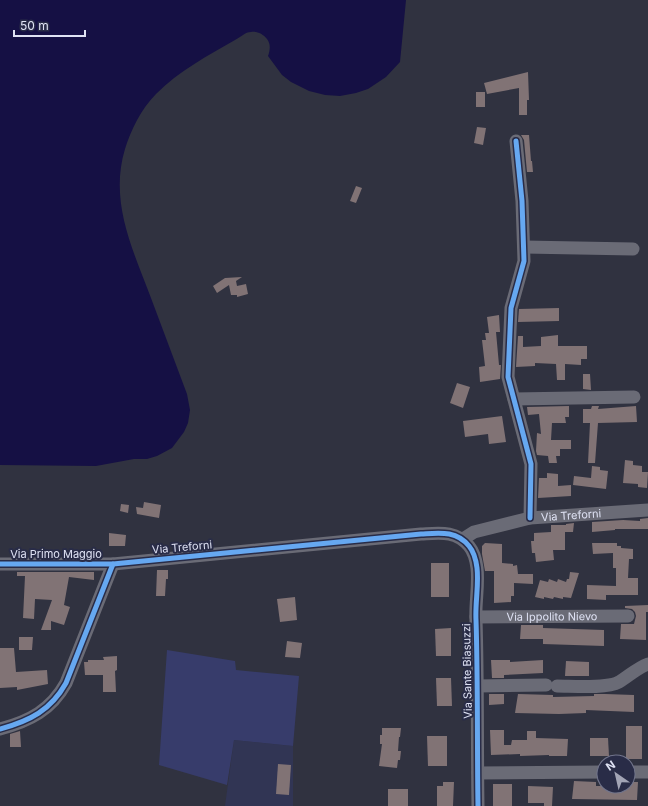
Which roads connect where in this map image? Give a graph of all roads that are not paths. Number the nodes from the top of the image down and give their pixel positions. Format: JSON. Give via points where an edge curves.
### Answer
{"nodes":[{"id":1,"x":516,"y":141,"type":"dead end"},
{"id":2,"x":524,"y":247,"type":"junction"},
{"id":3,"x":633,"y":249,"type":"dead end"},
{"id":4,"x":634,"y":397,"type":"dead end"},
{"id":5,"x":514,"y":399,"type":"junction"},
{"id":6,"x":648,"y":510,"type":"edge"},
{"id":7,"x":530,"y":518,"type":"junction"},
{"id":8,"x":463,"y":540,"type":"junction"},
{"id":9,"x":0,"y":564,"type":"edge"},
{"id":10,"x":113,"y":564,"type":"junction"},
{"id":11,"x":476,"y":616,"type":"junction"},
{"id":12,"x":628,"y":616,"type":"dead end"},
{"id":13,"x":648,"y":664,"type":"edge"},
{"id":14,"x":477,"y":686,"type":"junction"},
{"id":15,"x":0,"y":729,"type":"edge"},
{"id":16,"x":596,"y":772,"type":"edge"},
{"id":17,"x":636,"y":772,"type":"edge"},
{"id":18,"x":648,"y":772,"type":"edge"},
{"id":19,"x":478,"y":773,"type":"junction"},
{"id":20,"x":478,"y":806,"type":"edge"}],
"edges":[{"from":1,"to":2,"type":"street"},
{"from":2,"to":3,"type":"street"},
{"from":2,"to":5,"type":"street","via":[[524,261],[511,308],[508,377]]},
{"from":4,"to":5,"type":"street"},
{"from":5,"to":7,"type":"street","via":[[531,464]]},
{"from":6,"to":7,"type":"street","name":"Via Treforni"},
{"from":7,"to":8,"type":"street","name":"Via Treforni","via":[[474,532]]},
{"from":8,"to":10,"type":"street","name":"Via Treforni","via":[[453,534],[421,534]]},
{"from":8,"to":11,"type":"street","name":"Via Sante Biasuzzi","via":[[472,551],[477,570]]},
{"from":9,"to":10,"type":"street","name":"Via Primo Maggio"},
{"from":10,"to":15,"type":"street","via":[[60,694],[39,714]]},
{"from":11,"to":12,"type":"street","name":"Via Ippolito Nievo"},
{"from":11,"to":14,"type":"street","name":"Via Sante Biasuzzi"},
{"from":13,"to":14,"type":"street","via":[[610,685]]},
{"from":14,"to":19,"type":"street","name":"Via Sante Biasuzzi"},
{"from":16,"to":19,"type":"street"},
{"from":17,"to":18,"type":"street"},
{"from":19,"to":20,"type":"street","name":"Via Sante Biasuzzi"}]}
